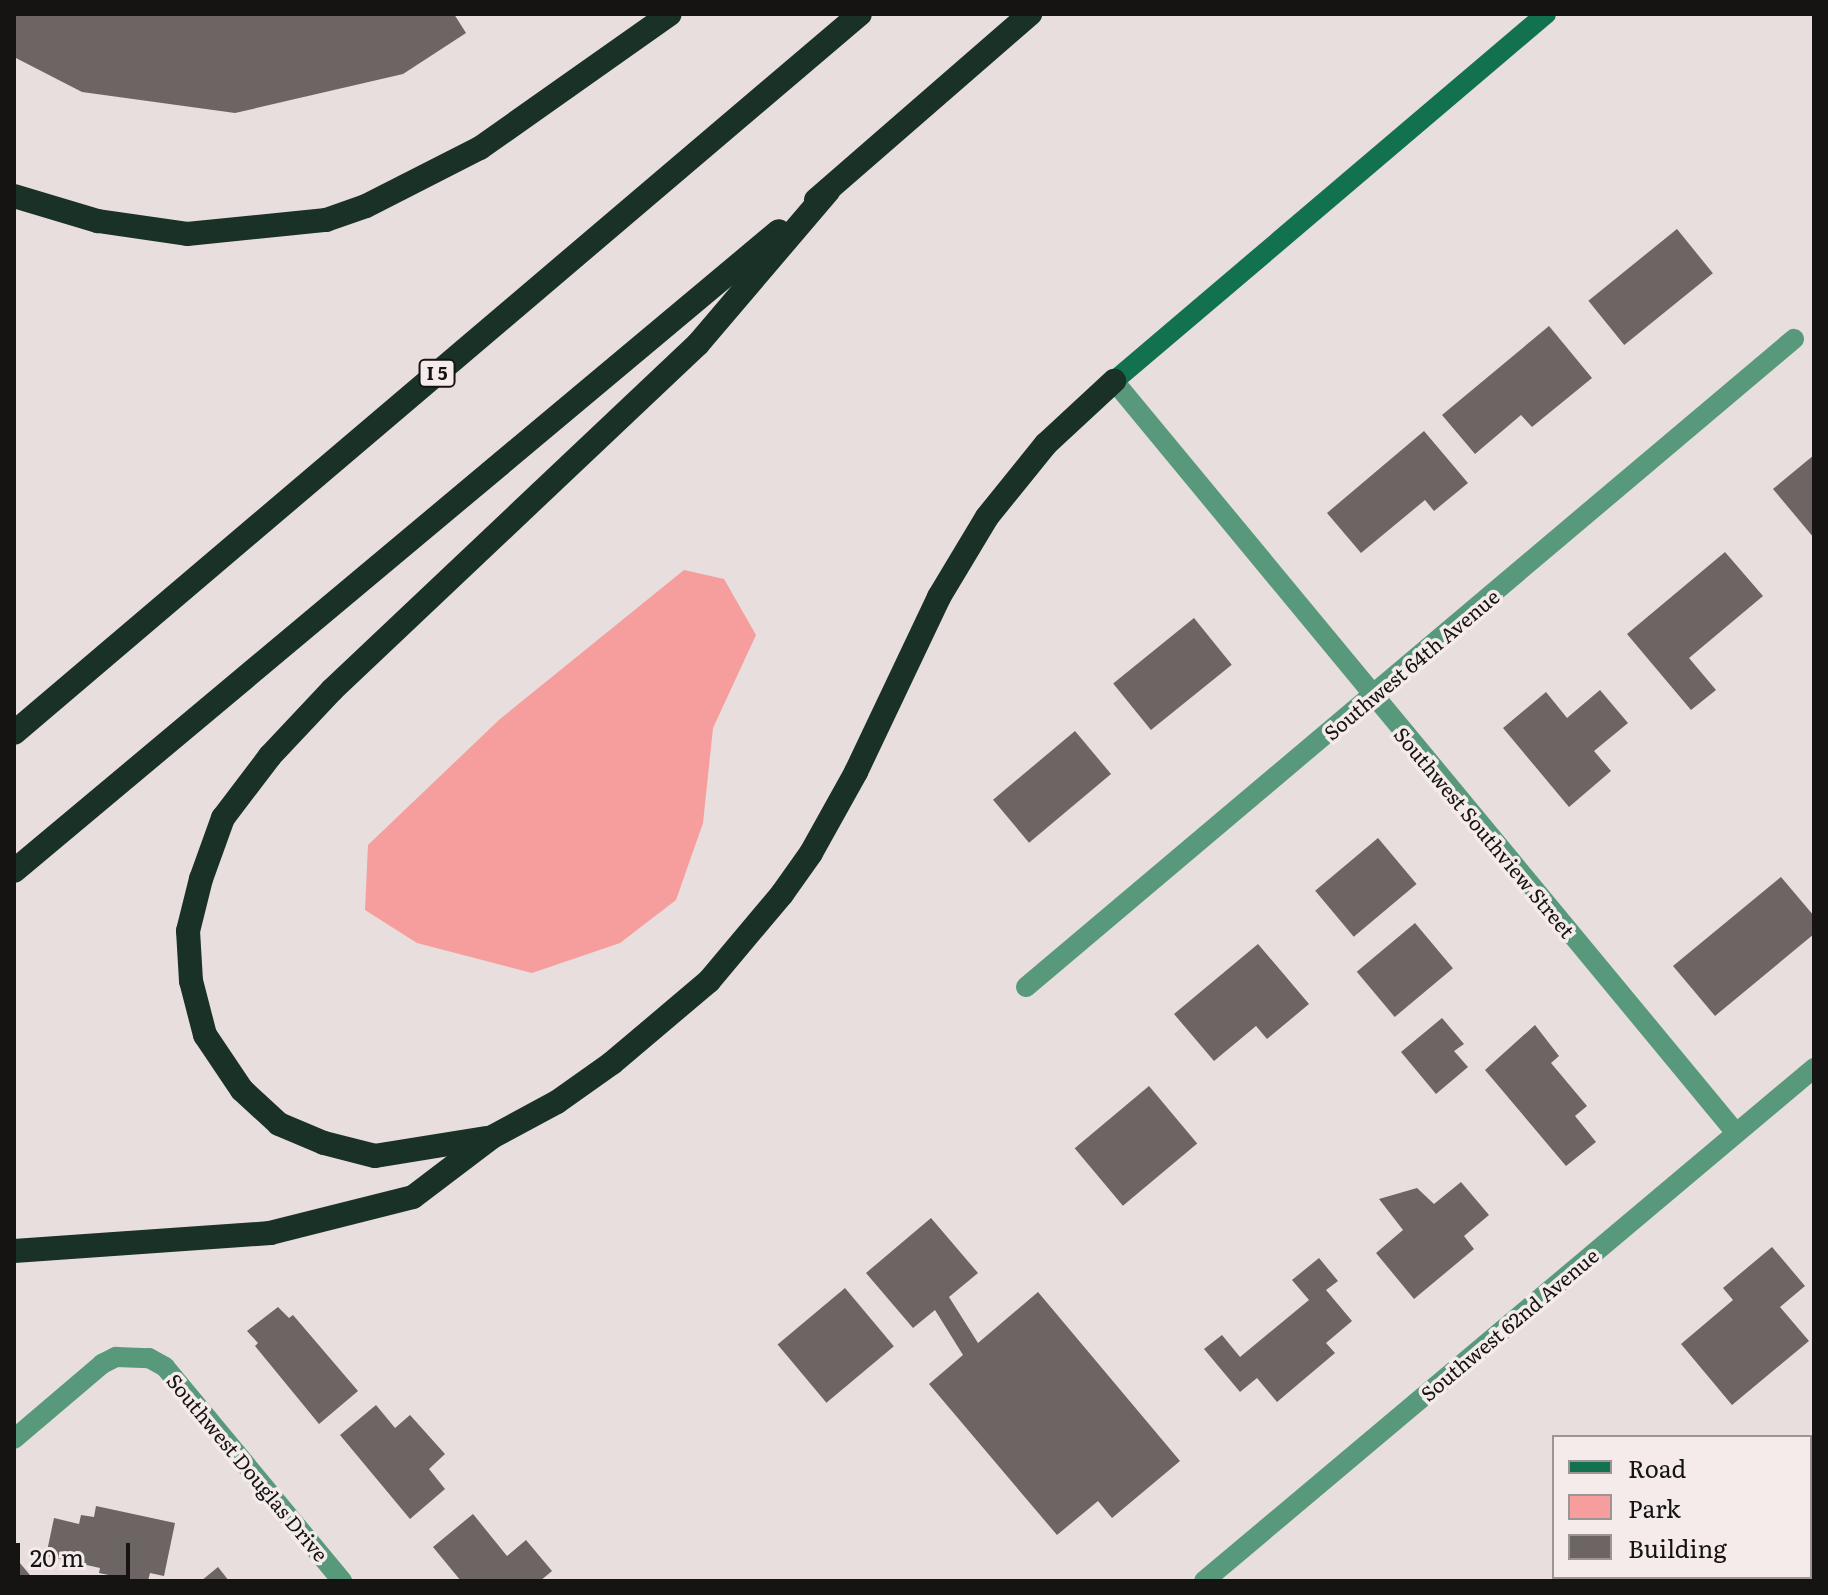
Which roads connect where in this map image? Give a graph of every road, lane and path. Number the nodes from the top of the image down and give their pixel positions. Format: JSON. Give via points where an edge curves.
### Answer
{"nodes":[{"id":1,"x":670,"y":14,"type":"edge"},
{"id":2,"x":860,"y":14,"type":"edge"},
{"id":3,"x":1030,"y":14,"type":"edge"},
{"id":4,"x":1546,"y":14,"type":"edge"},
{"id":5,"x":829,"y":190,"type":"junction"},
{"id":6,"x":14,"y":196,"type":"edge"},
{"id":7,"x":1794,"y":339,"type":"dead end"},
{"id":8,"x":1114,"y":381,"type":"junction"},
{"id":9,"x":1372,"y":697,"type":"junction"},
{"id":10,"x":14,"y":733,"type":"edge"},
{"id":11,"x":14,"y":871,"type":"edge"},
{"id":12,"x":1026,"y":987,"type":"dead end"},
{"id":13,"x":1814,"y":1068,"type":"edge"},
{"id":14,"x":1736,"y":1133,"type":"junction"},
{"id":15,"x":492,"y":1137,"type":"junction"},
{"id":16,"x":14,"y":1251,"type":"edge"},
{"id":17,"x":14,"y":1439,"type":"edge"},
{"id":18,"x":342,"y":1581,"type":"edge"},
{"id":19,"x":1204,"y":1581,"type":"edge"}],
"edges":[{"from":1,"to":6,"type":"highway","via":[[480,148],[366,206],[326,220],[187,234],[98,221]]},
{"from":2,"to":10,"type":"highway","number":"I 5"},
{"from":3,"to":5,"type":"highway"},
{"from":4,"to":8,"type":"main road"},
{"from":5,"to":11,"type":"highway"},
{"from":5,"to":15,"type":"highway","via":[[698,344],[332,690],[270,756],[223,818],[201,879],[188,931],[191,981],[205,1035],[242,1090],[279,1124],[375,1156]]},
{"from":7,"to":9,"type":"street","name":"Southwest 64th Avenue"},
{"from":8,"to":9,"type":"street","name":"Southwest Southview Street"},
{"from":8,"to":15,"type":"highway","via":[[1046,444],[987,517],[939,597],[838,806],[811,853],[741,946],[690,999],[612,1063],[557,1102]]},
{"from":9,"to":12,"type":"street","name":"Southwest 64th Avenue"},
{"from":9,"to":14,"type":"street","name":"Southwest Southview Street"},
{"from":13,"to":14,"type":"street","name":"Southwest 62nd Avenue"},
{"from":14,"to":19,"type":"street","name":"Southwest 62nd Avenue"},
{"from":15,"to":16,"type":"highway","via":[[413,1197],[270,1233]]},
{"from":17,"to":18,"type":"street","name":"Southwest Douglas Drive","via":[[102,1364],[116,1357],[149,1358],[165,1367]]}]}
